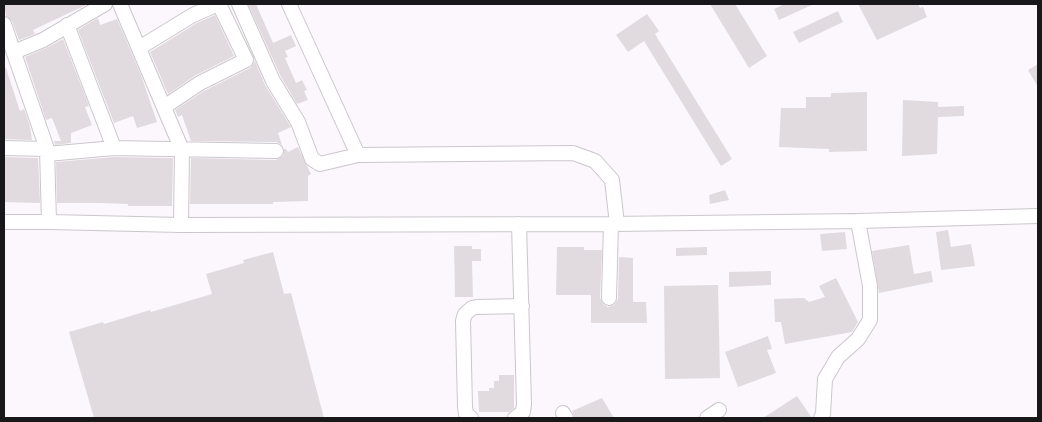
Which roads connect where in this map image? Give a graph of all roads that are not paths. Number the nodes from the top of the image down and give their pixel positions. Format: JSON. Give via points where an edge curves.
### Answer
{"nodes":[{"id":1,"x":105,"y":4,"type":"edge"},
{"id":2,"x":120,"y":4,"type":"edge"},
{"id":3,"x":218,"y":4,"type":"edge"},
{"id":4,"x":239,"y":4,"type":"edge"},
{"id":5,"x":290,"y":4,"type":"edge"},
{"id":6,"x":190,"y":9,"type":"edge"},
{"id":7,"x":4,"y":24,"type":"edge"},
{"id":8,"x":67,"y":25,"type":"junction"},
{"id":9,"x":139,"y":48,"type":"junction"},
{"id":10,"x":14,"y":52,"type":"junction"},
{"id":11,"x":164,"y":107,"type":"junction"},
{"id":12,"x":4,"y":148,"type":"edge"},
{"id":13,"x":114,"y":148,"type":"junction"},
{"id":14,"x":182,"y":150,"type":"junction"},
{"id":15,"x":47,"y":151,"type":"junction"},
{"id":16,"x":276,"y":151,"type":"dead end"},
{"id":17,"x":358,"y":155,"type":"junction"},
{"id":18,"x":1038,"y":216,"type":"edge"},
{"id":19,"x":858,"y":221,"type":"junction"},
{"id":20,"x":4,"y":222,"type":"edge"},
{"id":21,"x":49,"y":222,"type":"junction"},
{"id":22,"x":519,"y":224,"type":"junction"},
{"id":23,"x":614,"y":224,"type":"junction"},
{"id":24,"x":180,"y":225,"type":"junction"},
{"id":25,"x":610,"y":298,"type":"dead end"},
{"id":26,"x":522,"y":306,"type":"junction"},
{"id":27,"x":719,"y":410,"type":"dead end"},
{"id":28,"x":471,"y":418,"type":"edge"},
{"id":29,"x":514,"y":418,"type":"edge"},
{"id":30,"x":707,"y":418,"type":"edge"},
{"id":31,"x":821,"y":418,"type":"edge"}],
"edges":[{"from":1,"to":8,"type":"street"},
{"from":2,"to":9,"type":"street"},
{"from":3,"to":6,"type":"street"},
{"from":3,"to":11,"type":"street","via":[[246,60],[200,83]]},
{"from":4,"to":17,"type":"street","via":[[273,81],[298,122],[312,159],[320,164]]},
{"from":5,"to":17,"type":"street"},
{"from":6,"to":9,"type":"street"},
{"from":7,"to":10,"type":"street"},
{"from":8,"to":10,"type":"street"},
{"from":8,"to":13,"type":"street"},
{"from":9,"to":11,"type":"street"},
{"from":10,"to":15,"type":"street"},
{"from":11,"to":14,"type":"street"},
{"from":12,"to":15,"type":"street"},
{"from":13,"to":14,"type":"street"},
{"from":13,"to":15,"type":"street"},
{"from":14,"to":16,"type":"street"},
{"from":14,"to":24,"type":"street"},
{"from":15,"to":21,"type":"street"},
{"from":17,"to":23,"type":"street","via":[[573,153],[595,161],[612,180]]},
{"from":18,"to":19,"type":"street"},
{"from":19,"to":23,"type":"street"},
{"from":19,"to":31,"type":"street","via":[[870,286],[870,320],[858,339],[838,356],[825,379]]},
{"from":20,"to":21,"type":"street"},
{"from":21,"to":24,"type":"street"},
{"from":22,"to":23,"type":"street"},
{"from":22,"to":24,"type":"street"},
{"from":22,"to":26,"type":"street"},
{"from":23,"to":25,"type":"street"},
{"from":26,"to":28,"type":"street","via":[[477,307],[465,314],[465,407]]},
{"from":26,"to":29,"type":"street","via":[[524,404],[523,412]]},
{"from":27,"to":30,"type":"street"}]}
